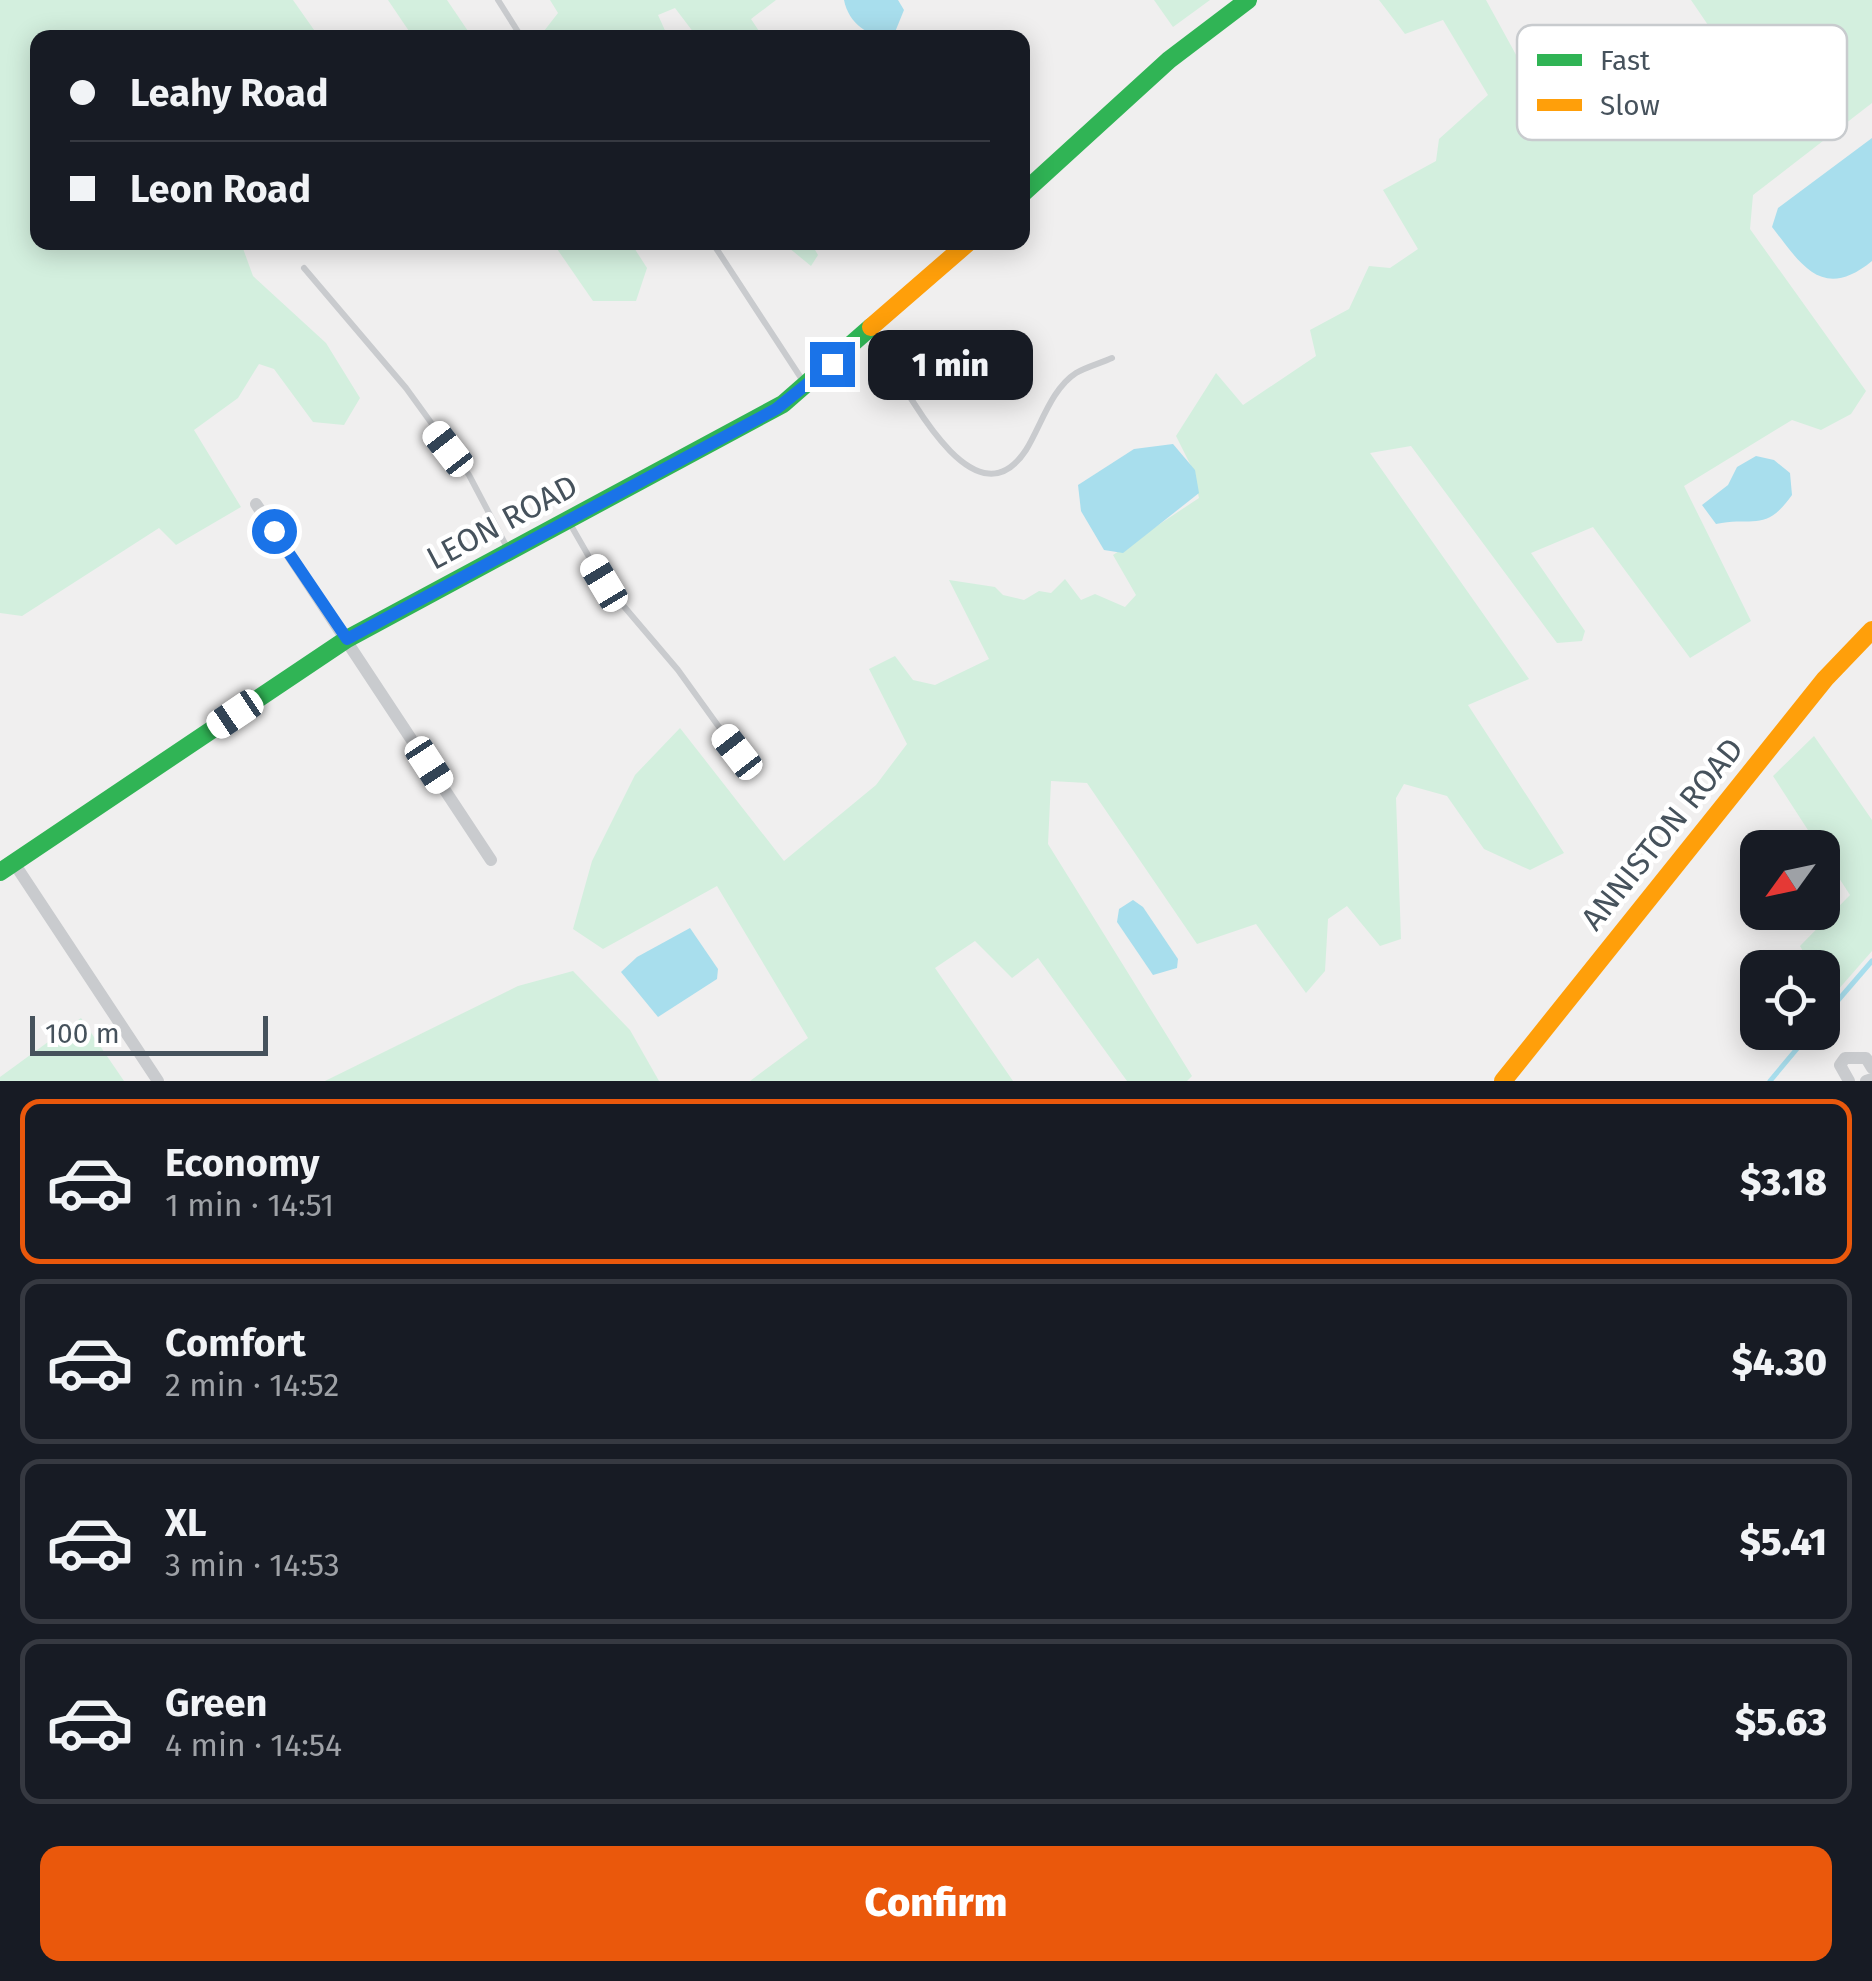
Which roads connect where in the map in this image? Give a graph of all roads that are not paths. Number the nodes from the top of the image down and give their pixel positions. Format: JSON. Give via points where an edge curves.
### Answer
{"nodes":[{"id":1,"x":498,"y":0,"type":"edge"},
{"id":2,"x":1248,"y":0,"type":"edge"},
{"id":3,"x":517,"y":30,"type":"edge"},
{"id":4,"x":1030,"y":187,"type":"edge"},
{"id":5,"x":717,"y":250,"type":"edge"},
{"id":6,"x":960,"y":250,"type":"edge"},
{"id":7,"x":304,"y":268,"type":"dead end"},
{"id":8,"x":872,"y":330,"type":"junction"},
{"id":9,"x":1112,"y":358,"type":"dead end"},
{"id":10,"x":808,"y":385,"type":"junction"},
{"id":11,"x":256,"y":504,"type":"dead end"},
{"id":12,"x":569,"y":520,"type":"junction"},
{"id":13,"x":510,"y":552,"type":"junction"},
{"id":14,"x":1872,"y":630,"type":"edge"},
{"id":15,"x":347,"y":639,"type":"junction"},
{"id":16,"x":737,"y":752,"type":"dead end"},
{"id":17,"x":491,"y":860,"type":"dead end"},
{"id":18,"x":7,"y":868,"type":"edge"},
{"id":19,"x":1872,"y":1068,"type":"edge"},
{"id":20,"x":158,"y":1081,"type":"edge"},
{"id":21,"x":1503,"y":1081,"type":"edge"},
{"id":22,"x":1849,"y":1081,"type":"edge"}],
"edges":[{"from":1,"to":3,"type":"lane"},
{"from":2,"to":4,"type":"street","via":[[1170,60]]},
{"from":5,"to":10,"type":"lane"},
{"from":6,"to":8,"type":"street","name":"LEON ROAD"},
{"from":7,"to":13,"type":"lane","via":[[406,388],[469,475]]},
{"from":8,"to":9,"type":"lane","via":[[942,444],[988,476],[1014,466],[1077,372]]},
{"from":8,"to":10,"type":"street","name":"LEON ROAD"},
{"from":10,"to":12,"type":"street","name":"LEON ROAD","via":[[776,409]]},
{"from":11,"to":15,"type":"street"},
{"from":12,"to":13,"type":"street","name":"LEON ROAD"},
{"from":12,"to":16,"type":"lane","via":[[604,583]]},
{"from":13,"to":15,"type":"street","name":"LEON ROAD"},
{"from":14,"to":21,"type":"street","name":"ANNISTON ROAD","via":[[1825,678]]},
{"from":15,"to":17,"type":"street"},
{"from":15,"to":18,"type":"street","name":"LEON ROAD"},
{"from":18,"to":20,"type":"street"},
{"from":19,"to":22,"type":"street","via":[[1866,1058],[1845,1058],[1840,1065]]}]}
